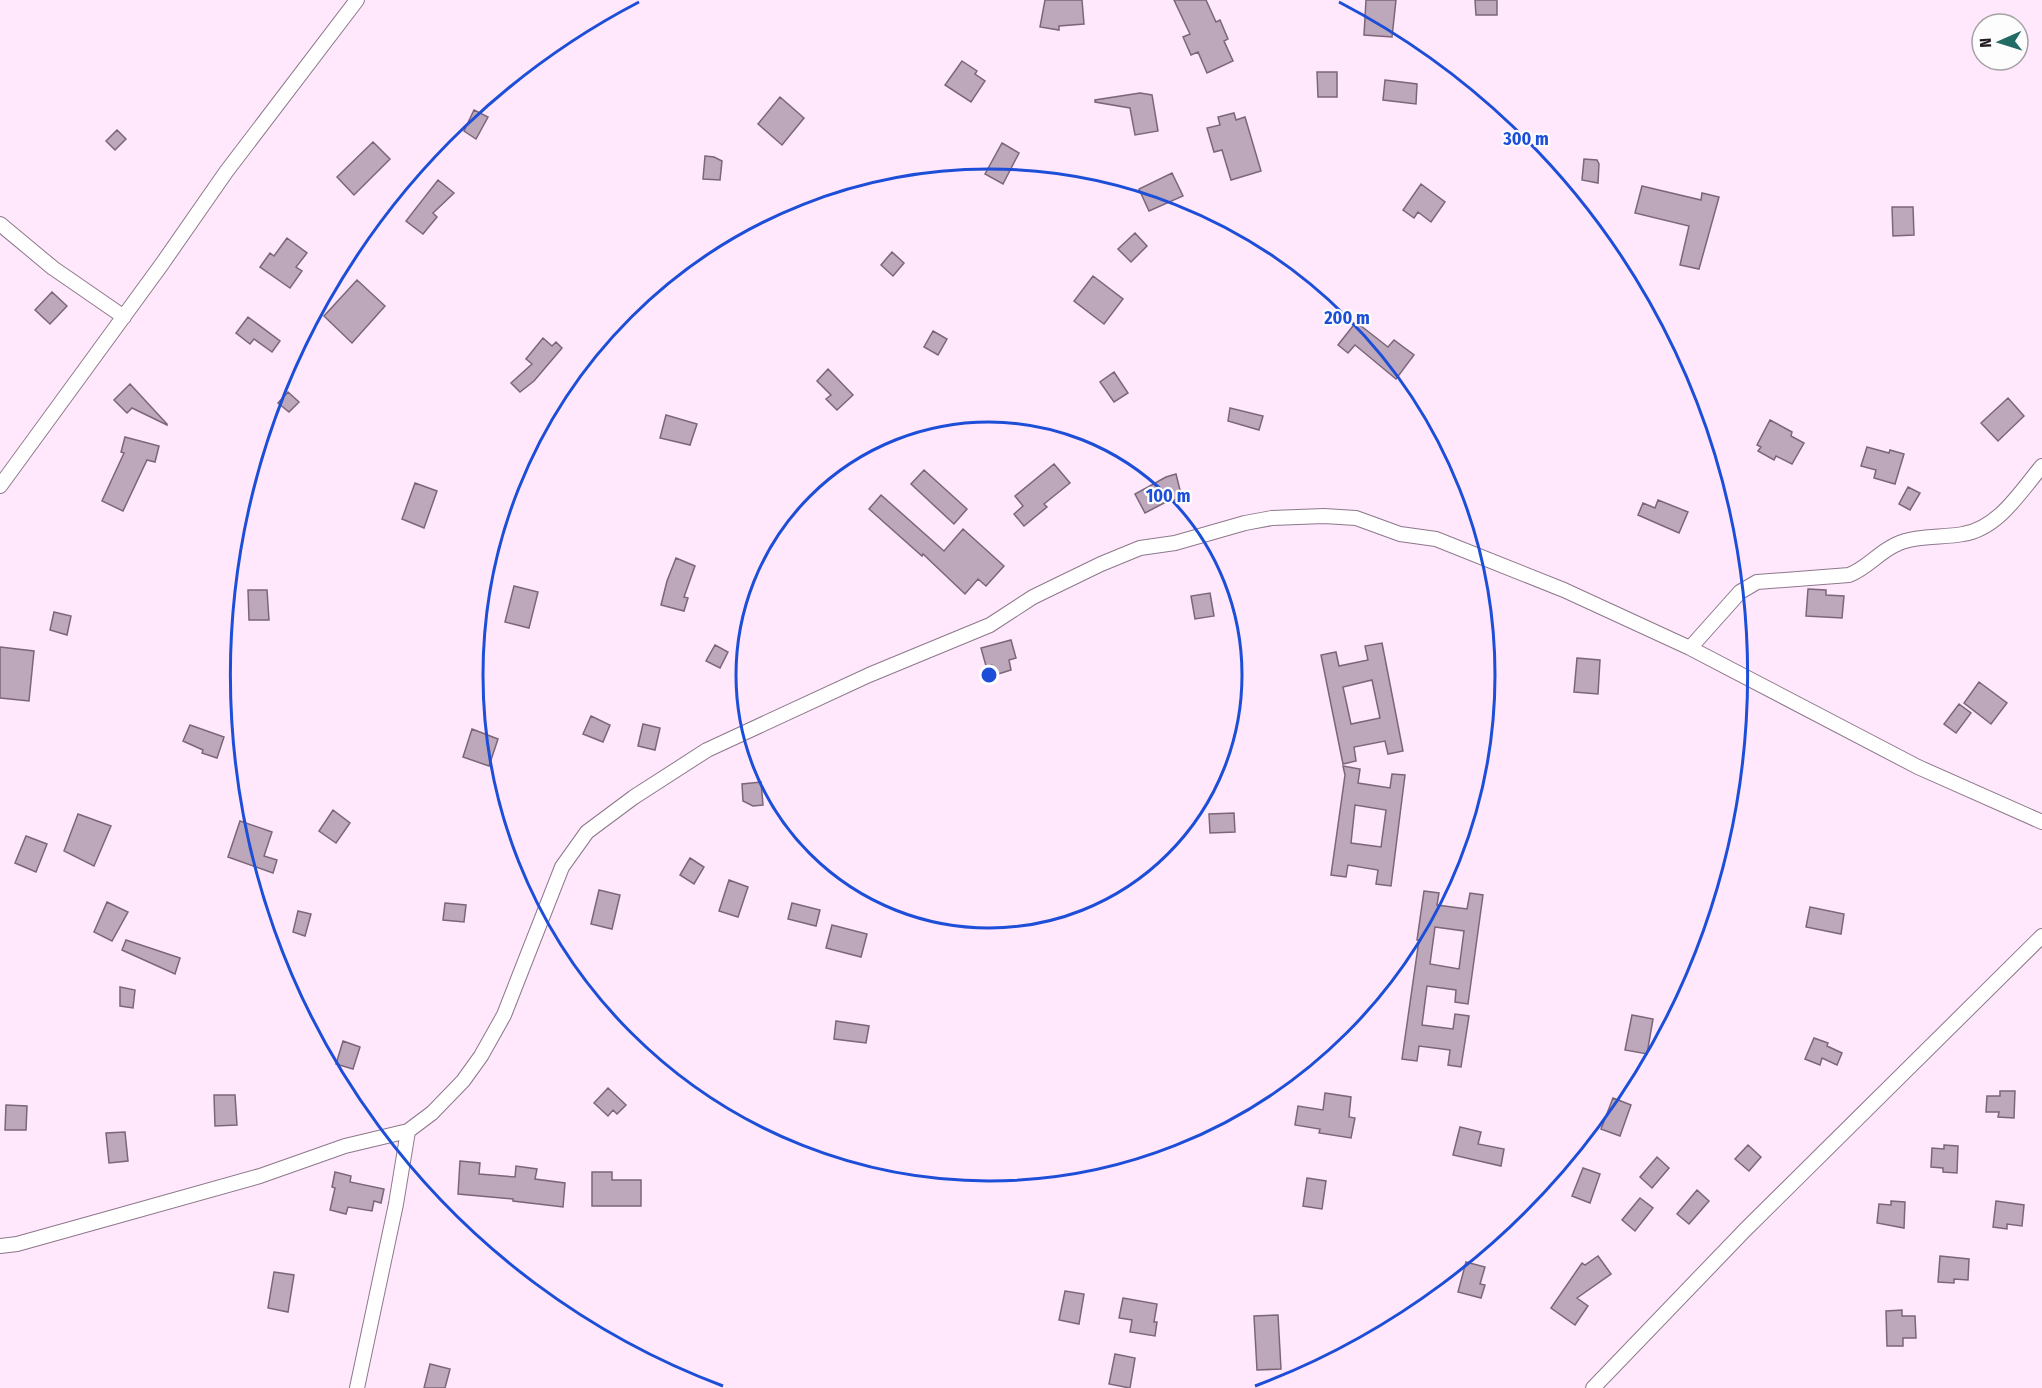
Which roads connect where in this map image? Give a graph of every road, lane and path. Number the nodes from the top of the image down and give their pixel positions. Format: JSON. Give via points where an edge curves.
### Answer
{"nodes":[{"id":1,"x":357,"y":0,"type":"edge"},
{"id":2,"x":0,"y":224,"type":"edge"},
{"id":3,"x":124,"y":317,"type":"junction"},
{"id":4,"x":2042,"y":466,"type":"edge"},
{"id":5,"x":0,"y":486,"type":"edge"},
{"id":6,"x":1690,"y":648,"type":"junction"},
{"id":7,"x":2042,"y":822,"type":"edge"},
{"id":8,"x":2042,"y":936,"type":"edge"},
{"id":9,"x":408,"y":1131,"type":"junction"},
{"id":10,"x":0,"y":1246,"type":"edge"},
{"id":11,"x":357,"y":1388,"type":"edge"},
{"id":12,"x":1593,"y":1388,"type":"edge"}],
"edges":[{"from":1,"to":3,"type":"street","via":[[226,172]]},
{"from":2,"to":3,"type":"street","via":[[53,268]]},
{"from":3,"to":5,"type":"street"},
{"from":4,"to":6,"type":"street","via":[[1999,516],[1966,534],[1906,541],[1849,575],[1757,582],[1740,592]]},
{"from":6,"to":7,"type":"street","via":[[1918,767]]},
{"from":6,"to":9,"type":"street","via":[[1480,556],[1436,539],[1400,534],[1356,518],[1272,518],[1140,548],[1033,597],[990,625],[869,675],[707,750],[587,832],[562,867],[504,1015],[481,1056],[440,1105]]},
{"from":8,"to":12,"type":"street","via":[[1745,1230]]},
{"from":9,"to":10,"type":"street","via":[[345,1146],[260,1176],[115,1217]]},
{"from":9,"to":11,"type":"street"}]}
